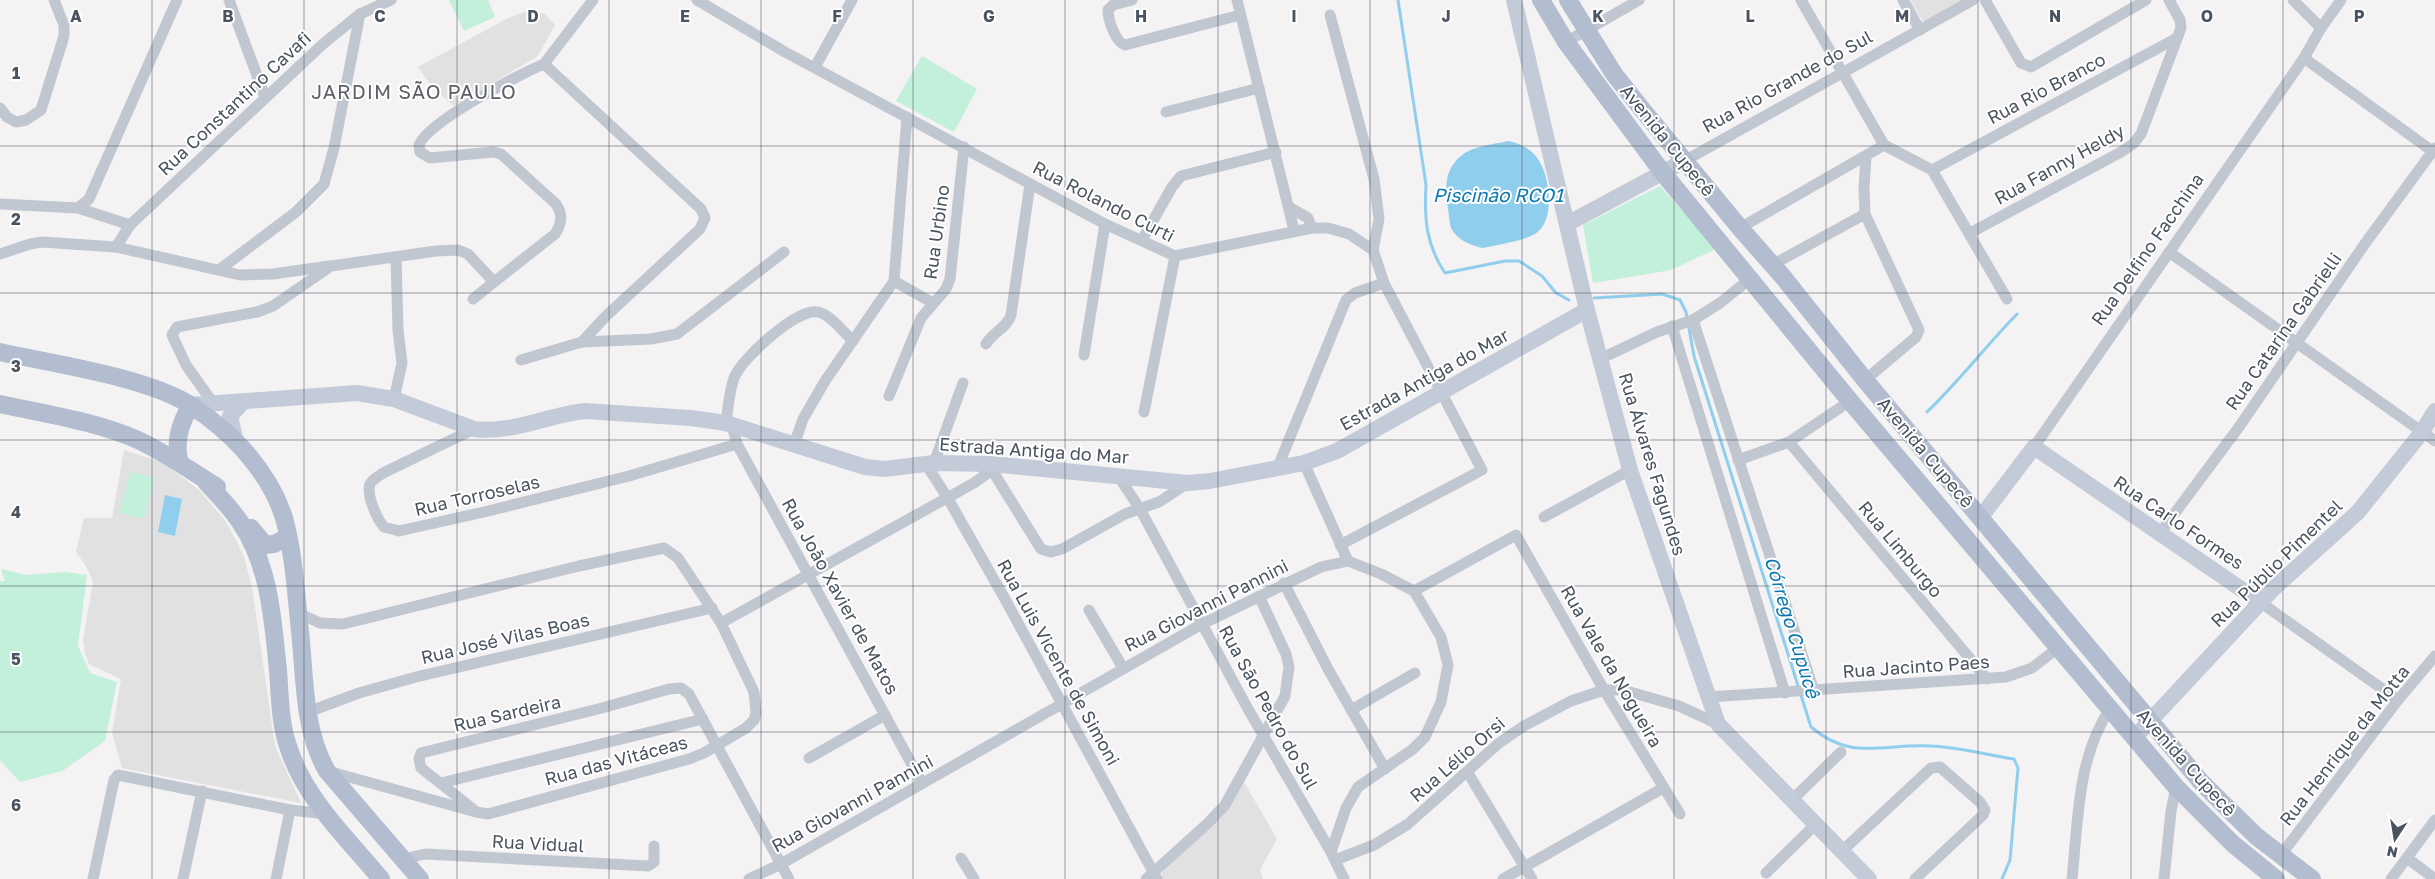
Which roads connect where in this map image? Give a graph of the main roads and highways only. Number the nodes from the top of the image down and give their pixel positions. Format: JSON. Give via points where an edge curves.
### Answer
{"nodes":[{"id":1,"x":1541,"y":0,"type":"edge"},
{"id":2,"x":1568,"y":0,"type":"edge"},
{"id":3,"x":0,"y":352,"type":"edge"},
{"id":4,"x":0,"y":404,"type":"edge"},
{"id":5,"x":191,"y":406,"type":"junction"},
{"id":6,"x":180,"y":463,"type":"junction"},
{"id":7,"x":206,"y":482,"type":"junction"},
{"id":8,"x":288,"y":537,"type":"junction"},
{"id":9,"x":381,"y":879,"type":"edge"},
{"id":10,"x":420,"y":879,"type":"edge"},
{"id":11,"x":2276,"y":879,"type":"edge"},
{"id":12,"x":2312,"y":879,"type":"edge"}],
"edges":[{"from":1,"to":11,"type":"main road","name":"Avenida Cupecê","via":[[1566,42],[1663,173],[1850,401],[2176,787],[2233,844]]},
{"from":2,"to":12,"type":"main road","name":"Avenida Cupecê","via":[[1614,74],[2202,783],[2256,836]]},
{"from":3,"to":5,"type":"main road","via":[[135,383]]},
{"from":4,"to":6,"type":"main road","via":[[114,432]]},
{"from":5,"to":6,"type":"main road","via":[[179,434]]},
{"from":5,"to":8,"type":"main road","via":[[236,442],[263,474],[275,496]]},
{"from":6,"to":7,"type":"main road"},
{"from":7,"to":8,"type":"main road","via":[[225,494],[263,544],[274,544]]},
{"from":7,"to":9,"type":"main road","via":[[241,523],[260,565],[273,622],[287,744],[296,768],[313,796]]},
{"from":8,"to":10,"type":"main road","via":[[314,741],[327,770]]}]}
